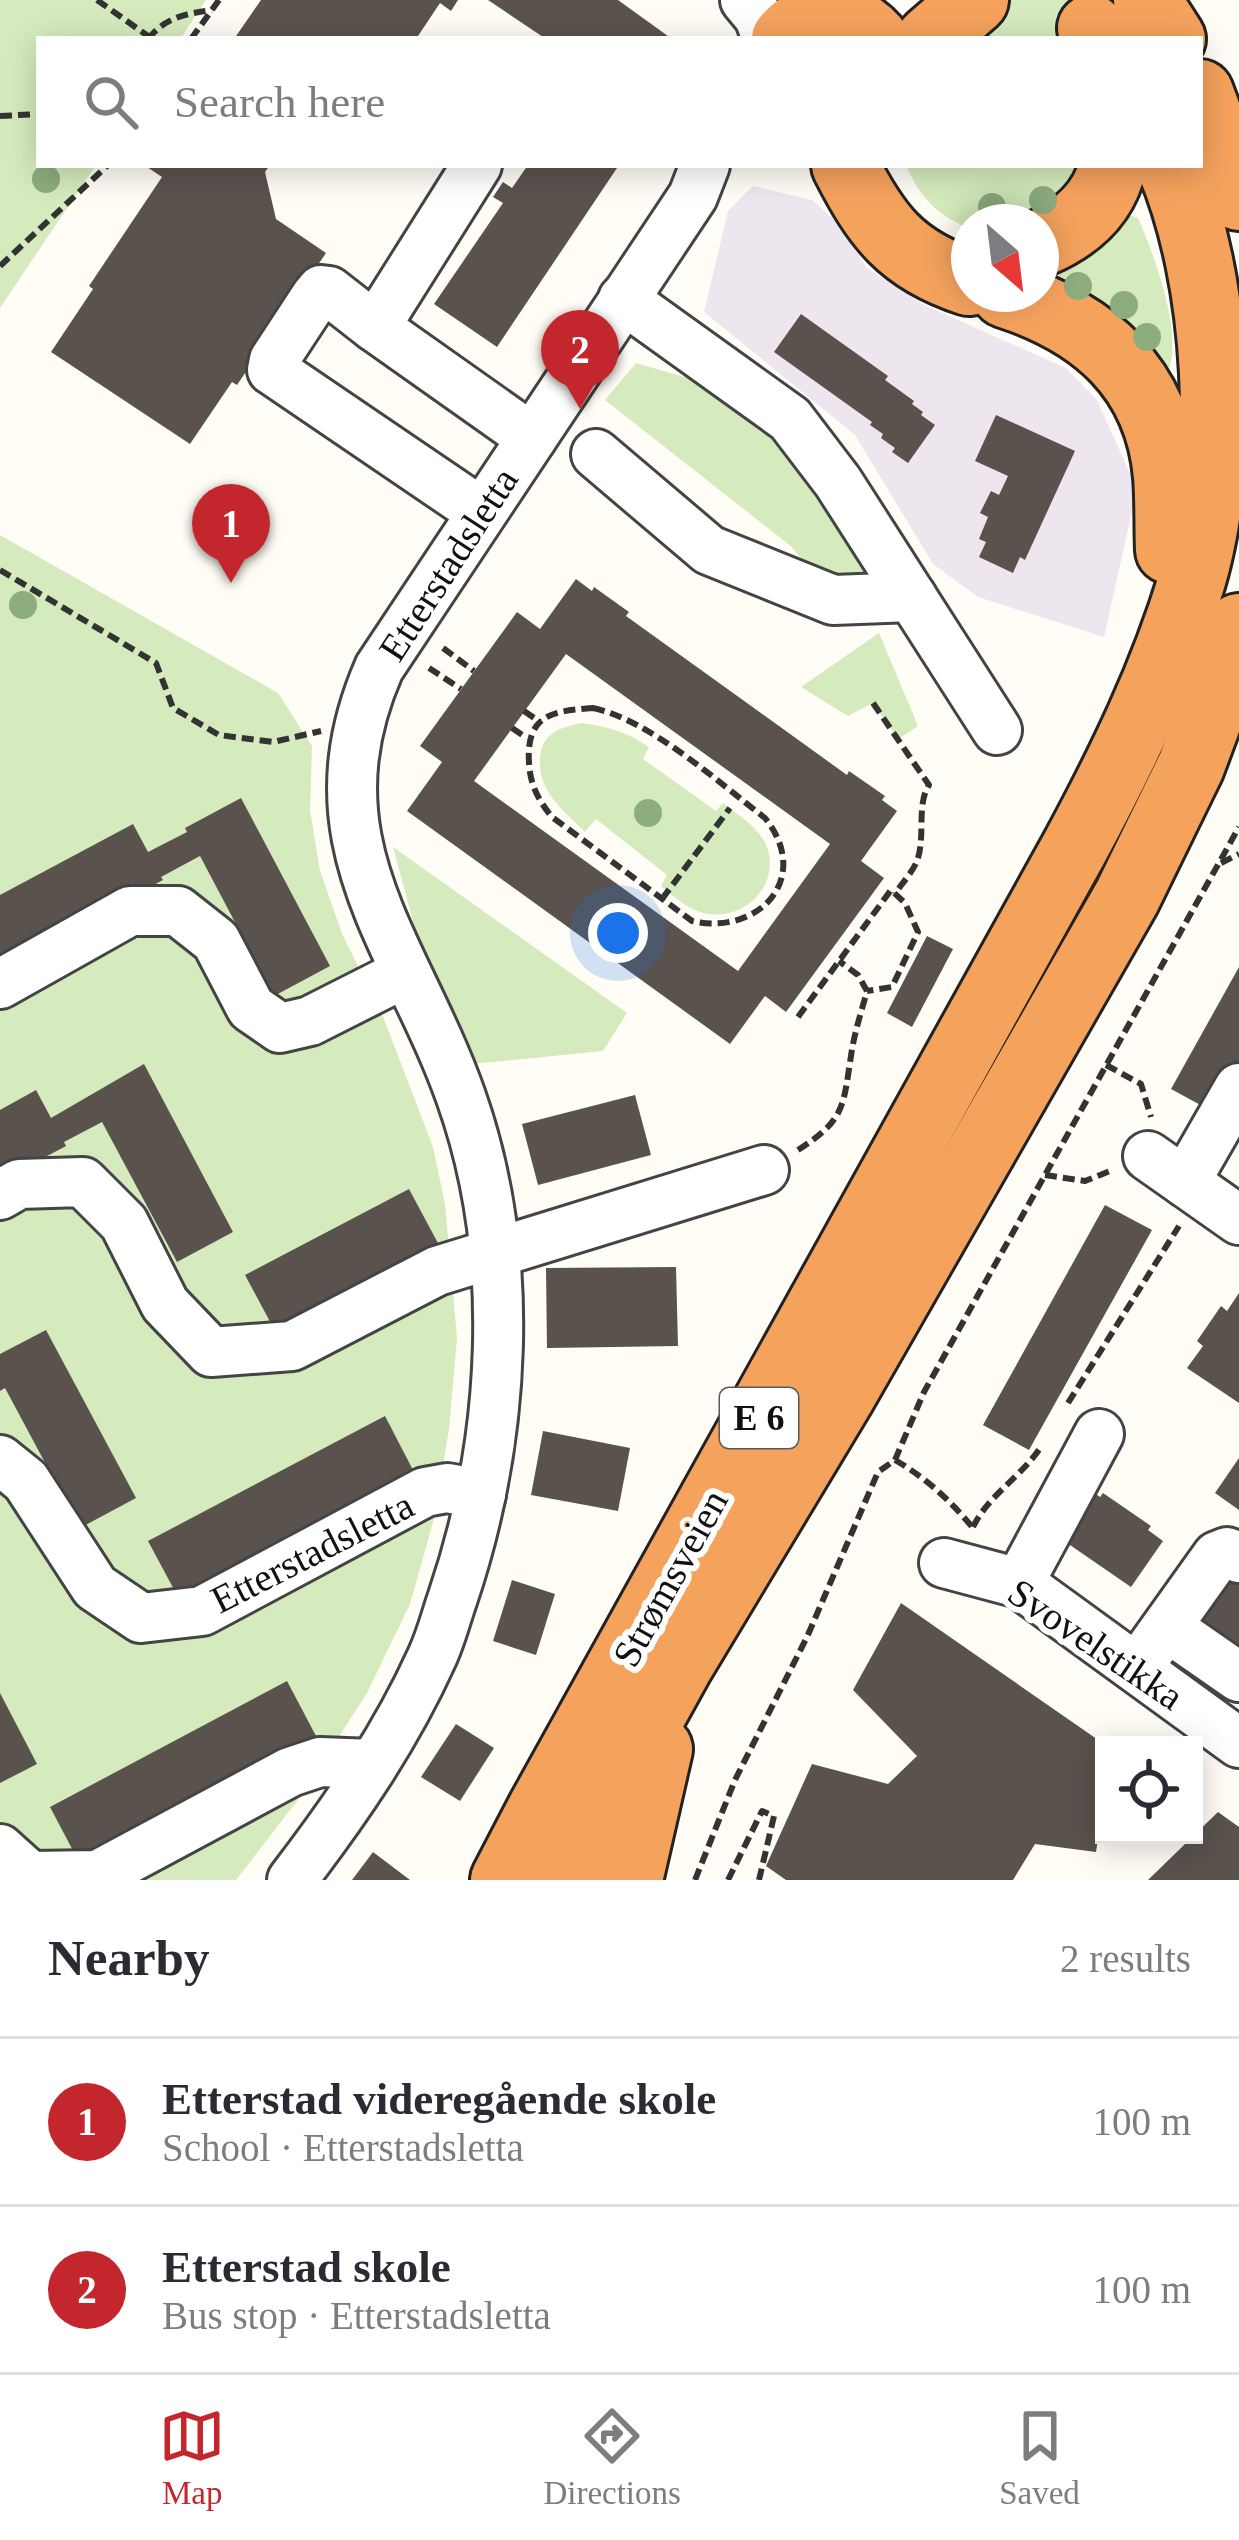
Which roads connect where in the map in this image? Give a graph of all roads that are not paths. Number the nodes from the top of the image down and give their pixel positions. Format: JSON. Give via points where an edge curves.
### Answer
{"nodes":[{"id":1,"x":746,"y":0,"type":"edge"},
{"id":2,"x":975,"y":0,"type":"edge"},
{"id":3,"x":825,"y":21,"type":"edge"},
{"id":4,"x":1112,"y":22,"type":"edge"},
{"id":5,"x":933,"y":36,"type":"edge"},
{"id":6,"x":1161,"y":36,"type":"edge"},
{"id":7,"x":1203,"y":97,"type":"edge"},
{"id":8,"x":1203,"y":100,"type":"edge"},
{"id":9,"x":1239,"y":159,"type":"edge"},
{"id":10,"x":475,"y":168,"type":"edge"},
{"id":11,"x":730,"y":168,"type":"edge"},
{"id":12,"x":847,"y":168,"type":"edge"},
{"id":13,"x":892,"y":168,"type":"edge"},
{"id":14,"x":1112,"y":168,"type":"edge"},
{"id":15,"x":1170,"y":168,"type":"edge"},
{"id":16,"x":699,"y":180,"type":"edge"},
{"id":17,"x":1239,"y":197,"type":"edge"},
{"id":18,"x":1059,"y":233,"type":"edge"},
{"id":19,"x":951,"y":239,"type":"edge"},
{"id":20,"x":951,"y":275,"type":"edge"},
{"id":21,"x":623,"y":299,"type":"junction"},
{"id":22,"x":1049,"y":312,"type":"edge"},
{"id":23,"x":375,"y":327,"type":"junction"},
{"id":24,"x":532,"y":438,"type":"junction"},
{"id":25,"x":596,"y":454,"type":"dead end"},
{"id":26,"x":481,"y":512,"type":"junction"},
{"id":27,"x":912,"y":597,"type":"junction"},
{"id":28,"x":1239,"y":627,"type":"edge"},
{"id":29,"x":1171,"y":644,"type":"junction"},
{"id":30,"x":997,"y":730,"type":"dead end"},
{"id":31,"x":405,"y":973,"type":"junction"},
{"id":32,"x":0,"y":984,"type":"edge"},
{"id":33,"x":1004,"y":1044,"type":"junction"},
{"id":34,"x":1239,"y":1088,"type":"edge"},
{"id":35,"x":764,"y":1170,"type":"road end"},
{"id":36,"x":0,"y":1195,"type":"edge"},
{"id":37,"x":1239,"y":1220,"type":"edge"},
{"id":38,"x":494,"y":1251,"type":"junction"},
{"id":39,"x":1084,"y":1418,"type":"road end"},
{"id":40,"x":0,"y":1460,"type":"edge"},
{"id":41,"x":481,"y":1494,"type":"junction"},
{"id":42,"x":1239,"y":1558,"type":"edge"},
{"id":43,"x":944,"y":1563,"type":"dead end"},
{"id":44,"x":1019,"y":1582,"type":"junction"},
{"id":45,"x":1166,"y":1627,"type":"junction"},
{"id":46,"x":1137,"y":1668,"type":"junction"},
{"id":47,"x":1239,"y":1677,"type":"edge"},
{"id":48,"x":1239,"y":1743,"type":"edge"},
{"id":49,"x":373,"y":1765,"type":"junction"},
{"id":50,"x":0,"y":1850,"type":"edge"},
{"id":51,"x":576,"y":1859,"type":"edge"},
{"id":52,"x":292,"y":1880,"type":"edge"},
{"id":53,"x":487,"y":1880,"type":"edge"},
{"id":54,"x":504,"y":1880,"type":"edge"}],
"edges":[{"from":1,"to":3,"type":"street","via":[[759,17]]},
{"from":2,"to":5,"type":"highway"},
{"from":4,"to":6,"type":"highway"},
{"from":7,"to":9,"type":"highway"},
{"from":8,"to":17,"type":"highway"},
{"from":10,"to":23,"type":"street"},
{"from":11,"to":16,"type":"street","name":"Etterstadsletta"},
{"from":12,"to":20,"type":"highway","via":[[894,241]]},
{"from":13,"to":19,"type":"highway","via":[[913,214]]},
{"from":14,"to":18,"type":"highway","via":[[1096,205]]},
{"from":15,"to":29,"type":"highway","number":"E 6","via":[[1190,218],[1213,347],[1208,497]]},
{"from":16,"to":21,"type":"street","name":"Etterstadsletta"},
{"from":21,"to":24,"type":"street","name":"Etterstadsletta"},
{"from":21,"to":27,"type":"street","via":[[790,419]]},
{"from":22,"to":29,"type":"highway","via":[[1093,337],[1132,377],[1150,410],[1167,478]]},
{"from":23,"to":24,"type":"street"},
{"from":23,"to":26,"type":"street","via":[[321,290],[272,370]]},
{"from":24,"to":26,"type":"street","name":"Etterstadsletta"},
{"from":25,"to":27,"type":"street","via":[[710,550],[833,600]]},
{"from":26,"to":31,"type":"street","name":"Etterstadsletta","via":[[379,668],[357,732],[357,851]]},
{"from":27,"to":30,"type":"street"},
{"from":28,"to":33,"type":"highway","number":"E 6","via":[[1191,766],[1126,897]]},
{"from":29,"to":33,"type":"highway","number":"E 6"},
{"from":31,"to":32,"type":"street","via":[[280,1028],[250,1007],[216,941],[178,911],[130,911]]},
{"from":31,"to":38,"type":"street","name":"Etterstadsletta","via":[[461,1097]]},
{"from":33,"to":51,"type":"highway","name":"Strømsveien","number":"E 6"},
{"from":33,"to":51,"type":"highway","name":"Strømsveien","number":"E 6","via":[[842,1395],[679,1666]]},
{"from":34,"to":37,"type":"street","via":[[1177,1177]]},
{"from":35,"to":38,"type":"street"},
{"from":36,"to":38,"type":"street","via":[[19,1184],[83,1182],[124,1223],[165,1304],[211,1352],[292,1346],[437,1270]]},
{"from":38,"to":41,"type":"street","name":"Etterstadsletta","via":[[498,1347]]},
{"from":39,"to":44,"type":"street"},
{"from":40,"to":41,"type":"street","name":"Etterstadsletta","via":[[26,1481],[95,1587],[141,1618],[202,1611],[425,1492]]},
{"from":41,"to":49,"type":"street","name":"Etterstadsletta","via":[[434,1654]]},
{"from":42,"to":45,"type":"street","via":[[1217,1556]]},
{"from":43,"to":44,"type":"street","name":"Svovelstikka"},
{"from":44,"to":46,"type":"street","name":"Svovelstikka"},
{"from":45,"to":46,"type":"street"},
{"from":45,"to":47,"type":"street"},
{"from":46,"to":48,"type":"street","name":"Svovelstikka"},
{"from":49,"to":50,"type":"street","via":[[320,1762],[290,1772],[98,1875],[30,1876]]},
{"from":49,"to":52,"type":"street","name":"Etterstadsletta"},
{"from":51,"to":53,"type":"highway"},
{"from":51,"to":54,"type":"highway","name":"Strømsveien","number":"E 6"}]}
